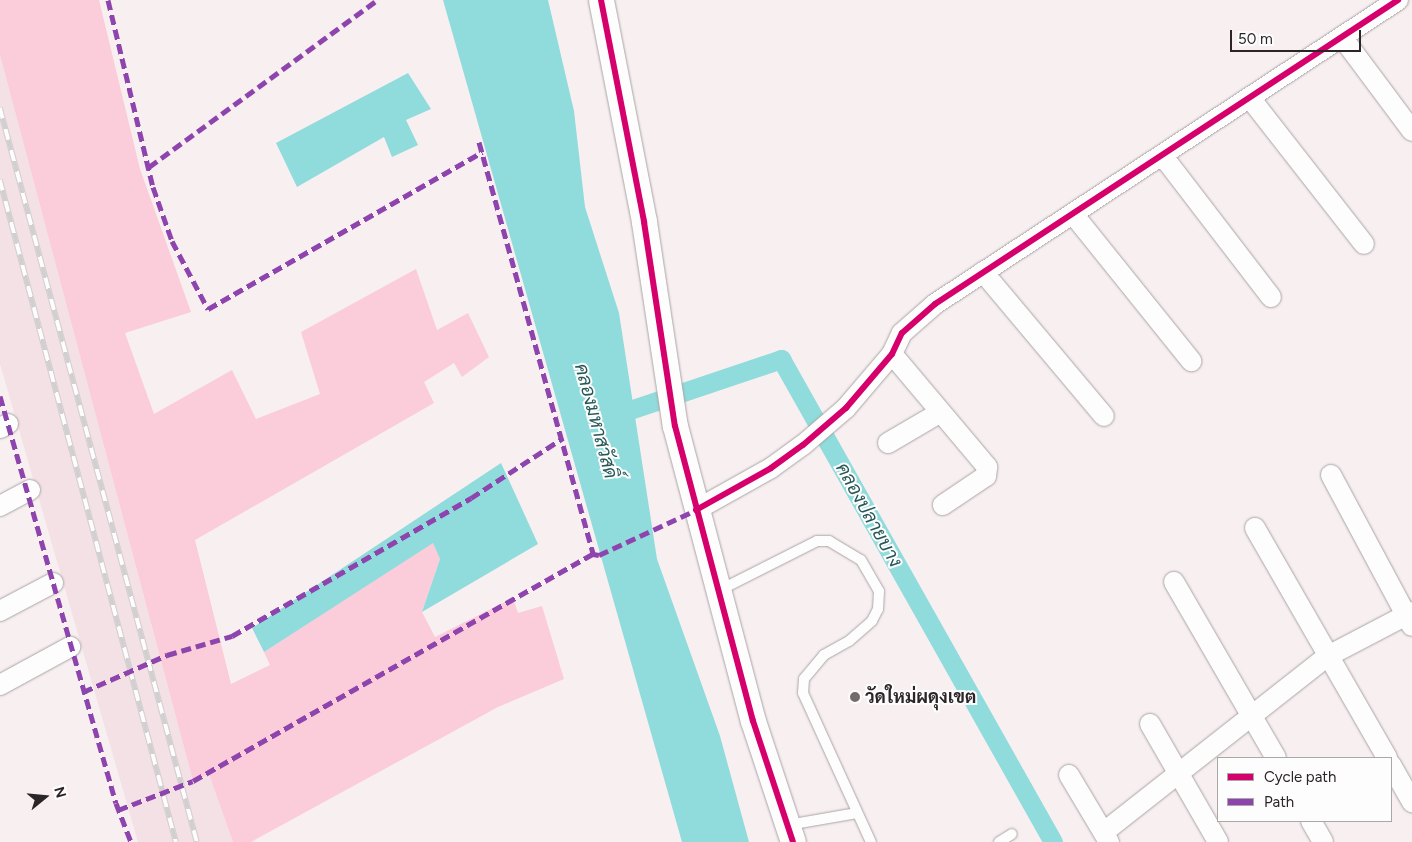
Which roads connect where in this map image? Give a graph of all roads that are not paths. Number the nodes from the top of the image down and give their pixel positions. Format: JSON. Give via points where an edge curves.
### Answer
{"nodes":[{"id":1,"x":601,"y":0,"type":"edge"},
{"id":2,"x":1398,"y":0,"type":"edge"},
{"id":3,"x":1342,"y":37,"type":"junction"},
{"id":4,"x":1250,"y":98,"type":"junction"},
{"id":5,"x":1412,"y":131,"type":"edge"},
{"id":6,"x":1162,"y":155,"type":"junction"},
{"id":7,"x":1073,"y":214,"type":"junction"},
{"id":8,"x":1364,"y":244,"type":"dead end"},
{"id":9,"x":983,"y":272,"type":"junction"},
{"id":10,"x":1272,"y":297,"type":"dead end"},
{"id":11,"x":892,"y":354,"type":"junction"},
{"id":12,"x":1191,"y":361,"type":"dead end"},
{"id":13,"x":941,"y":412,"type":"junction"},
{"id":14,"x":1104,"y":416,"type":"dead end"},
{"id":15,"x":888,"y":443,"type":"dead end"},
{"id":16,"x":1331,"y":475,"type":"dead end"},
{"id":17,"x":30,"y":490,"type":"dead end"},
{"id":18,"x":943,"y":505,"type":"dead end"},
{"id":19,"x":0,"y":506,"type":"edge"},
{"id":20,"x":696,"y":510,"type":"junction"},
{"id":21,"x":1255,"y":528,"type":"dead end"},
{"id":22,"x":1174,"y":582,"type":"dead end"},
{"id":23,"x":54,"y":583,"type":"dead end"},
{"id":24,"x":718,"y":592,"type":"junction"},
{"id":25,"x":0,"y":612,"type":"edge"},
{"id":26,"x":1410,"y":618,"type":"edge"},
{"id":27,"x":70,"y":647,"type":"dead end"},
{"id":28,"x":1328,"y":656,"type":"junction"},
{"id":29,"x":0,"y":685,"type":"edge"},
{"id":30,"x":1252,"y":715,"type":"junction"},
{"id":31,"x":1150,"y":724,"type":"dead end"},
{"id":32,"x":1275,"y":757,"type":"edge"},
{"id":33,"x":1386,"y":757,"type":"edge"},
{"id":34,"x":1392,"y":767,"type":"edge"},
{"id":35,"x":1178,"y":773,"type":"junction"},
{"id":36,"x":1069,"y":775,"type":"dead end"},
{"id":37,"x":1412,"y":802,"type":"edge"},
{"id":38,"x":857,"y":813,"type":"junction"},
{"id":39,"x":1312,"y":822,"type":"edge"},
{"id":40,"x":790,"y":834,"type":"edge"},
{"id":41,"x":1012,"y":834,"type":"dead end"},
{"id":42,"x":1107,"y":837,"type":"edge"},
{"id":43,"x":871,"y":842,"type":"edge"},
{"id":44,"x":999,"y":842,"type":"edge"},
{"id":45,"x":1218,"y":842,"type":"edge"},
{"id":46,"x":1323,"y":842,"type":"edge"}],
"edges":[{"from":1,"to":20,"type":"street","via":[[675,426]]},
{"from":2,"to":3,"type":"street"},
{"from":3,"to":4,"type":"street"},
{"from":3,"to":5,"type":"street"},
{"from":4,"to":6,"type":"street"},
{"from":4,"to":8,"type":"street"},
{"from":6,"to":7,"type":"street"},
{"from":6,"to":10,"type":"street"},
{"from":7,"to":9,"type":"street"},
{"from":7,"to":12,"type":"street"},
{"from":9,"to":11,"type":"street","via":[[935,304],[902,333]]},
{"from":9,"to":14,"type":"street"},
{"from":11,"to":13,"type":"street"},
{"from":11,"to":20,"type":"street","via":[[846,408],[803,445],[771,468]]},
{"from":13,"to":15,"type":"street"},
{"from":13,"to":18,"type":"street","via":[[988,472]]},
{"from":16,"to":26,"type":"street"},
{"from":17,"to":19,"type":"street"},
{"from":20,"to":24,"type":"street"},
{"from":21,"to":28,"type":"street"},
{"from":22,"to":30,"type":"street"},
{"from":23,"to":25,"type":"street"},
{"from":24,"to":38,"type":"lane","via":[[817,541],[845,548],[861,560],[879,591],[878,609],[872,621],[849,641],[824,655],[804,679],[803,693]]},
{"from":24,"to":40,"type":"street"},
{"from":26,"to":28,"type":"street"},
{"from":27,"to":29,"type":"street"},
{"from":28,"to":30,"type":"street"},
{"from":28,"to":33,"type":"street"},
{"from":30,"to":32,"type":"street"},
{"from":30,"to":35,"type":"street"},
{"from":31,"to":35,"type":"street"},
{"from":34,"to":37,"type":"street"},
{"from":35,"to":42,"type":"street"},
{"from":35,"to":45,"type":"street"},
{"from":36,"to":42,"type":"street"},
{"from":38,"to":40,"type":"lane"},
{"from":38,"to":43,"type":"lane"},
{"from":39,"to":46,"type":"street"},
{"from":41,"to":44,"type":"lane"}]}
